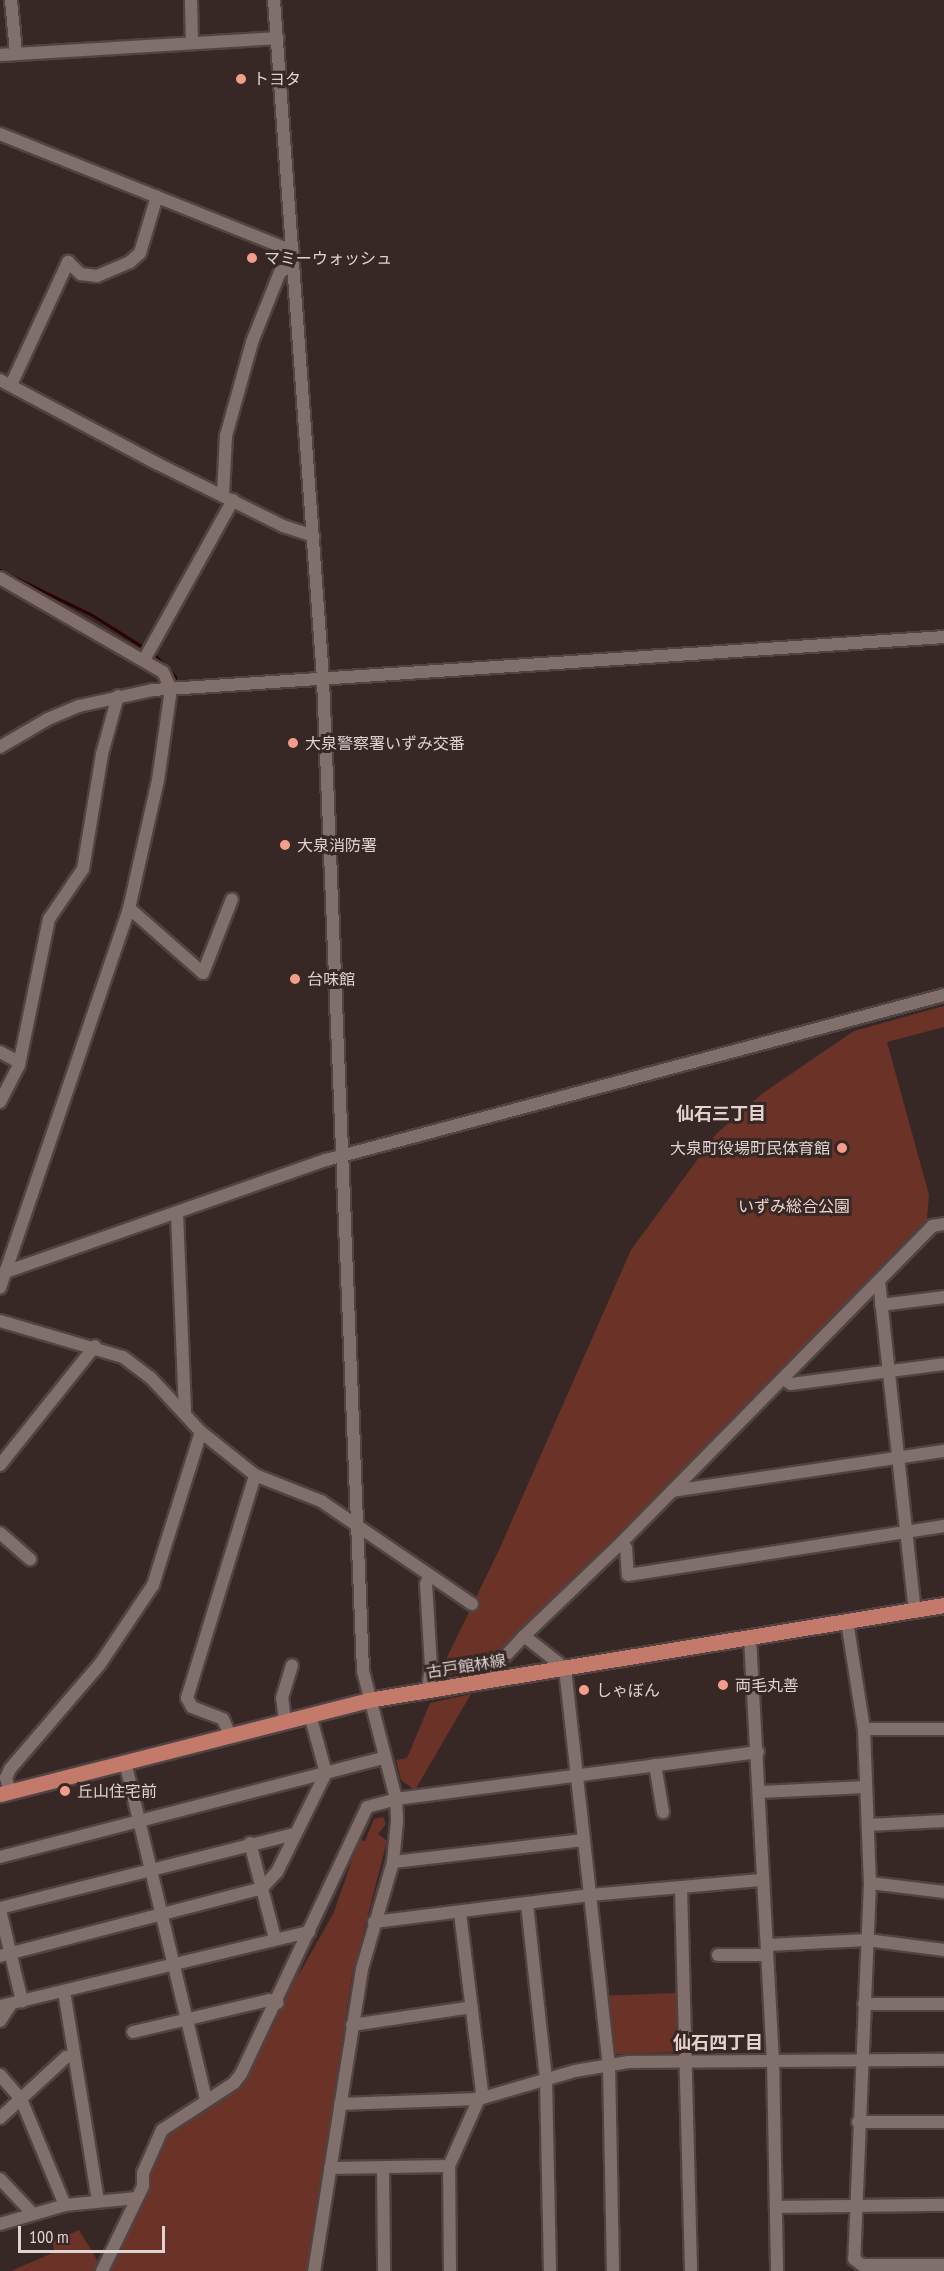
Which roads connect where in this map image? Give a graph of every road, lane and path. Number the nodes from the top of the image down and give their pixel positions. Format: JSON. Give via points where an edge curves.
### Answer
{"nodes":[{"id":1,"x":11,"y":0,"type":"edge"},
{"id":2,"x":191,"y":0,"type":"edge"},
{"id":3,"x":274,"y":0,"type":"edge"},
{"id":4,"x":277,"y":38,"type":"junction"},
{"id":5,"x":192,"y":43,"type":"junction"},
{"id":6,"x":16,"y":53,"type":"junction"},
{"id":7,"x":0,"y":56,"type":"edge"},
{"id":8,"x":0,"y":135,"type":"edge"},
{"id":9,"x":157,"y":196,"type":"junction"},
{"id":10,"x":292,"y":251,"type":"junction"},
{"id":11,"x":293,"y":265,"type":"junction"},
{"id":12,"x":5,"y":382,"type":"edge"},
{"id":13,"x":228,"y":498,"type":"junction"},
{"id":14,"x":313,"y":536,"type":"junction"},
{"id":15,"x":0,"y":578,"type":"edge"},
{"id":16,"x":944,"y":637,"type":"edge"},
{"id":17,"x":144,"y":660,"type":"junction"},
{"id":18,"x":323,"y":679,"type":"junction"},
{"id":19,"x":171,"y":689,"type":"junction"},
{"id":20,"x":118,"y":696,"type":"junction"},
{"id":21,"x":0,"y":747,"type":"edge"},
{"id":22,"x":232,"y":899,"type":"dead end"},
{"id":23,"x":129,"y":908,"type":"junction"},
{"id":24,"x":944,"y":994,"type":"edge"},
{"id":25,"x":0,"y":1052,"type":"edge"},
{"id":26,"x":19,"y":1062,"type":"junction"},
{"id":27,"x":0,"y":1102,"type":"edge"},
{"id":28,"x":342,"y":1156,"type":"junction"},
{"id":29,"x":177,"y":1214,"type":"junction"},
{"id":30,"x":944,"y":1224,"type":"edge"},
{"id":31,"x":2,"y":1273,"type":"edge"},
{"id":32,"x":879,"y":1281,"type":"junction"},
{"id":33,"x":0,"y":1288,"type":"edge"},
{"id":34,"x":944,"y":1297,"type":"edge"},
{"id":35,"x":881,"y":1305,"type":"junction"},
{"id":36,"x":0,"y":1321,"type":"edge"},
{"id":37,"x":95,"y":1346,"type":"junction"},
{"id":38,"x":944,"y":1364,"type":"edge"},
{"id":39,"x":889,"y":1371,"type":"junction"},
{"id":40,"x":783,"y":1379,"type":"junction"},
{"id":41,"x":185,"y":1412,"type":"junction"},
{"id":42,"x":201,"y":1432,"type":"junction"},
{"id":43,"x":944,"y":1451,"type":"edge"},
{"id":44,"x":898,"y":1458,"type":"junction"},
{"id":45,"x":0,"y":1465,"type":"edge"},
{"id":46,"x":255,"y":1475,"type":"junction"},
{"id":47,"x":672,"y":1491,"type":"junction"},
{"id":48,"x":944,"y":1526,"type":"edge"},
{"id":49,"x":356,"y":1528,"type":"junction"},
{"id":50,"x":906,"y":1532,"type":"junction"},
{"id":51,"x":0,"y":1533,"type":"edge"},
{"id":52,"x":621,"y":1543,"type":"junction"},
{"id":53,"x":30,"y":1559,"type":"dead end"},
{"id":54,"x":429,"y":1577,"type":"junction"},
{"id":55,"x":472,"y":1604,"type":"dead end"},
{"id":56,"x":944,"y":1605,"type":"edge"},
{"id":57,"x":915,"y":1610,"type":"junction"},
{"id":58,"x":847,"y":1621,"type":"junction"},
{"id":59,"x":524,"y":1636,"type":"junction"},
{"id":60,"x":750,"y":1637,"type":"junction"},
{"id":61,"x":292,"y":1665,"type":"dead end"},
{"id":62,"x":565,"y":1668,"type":"junction"},
{"id":63,"x":494,"y":1679,"type":"junction"},
{"id":64,"x":428,"y":1690,"type":"junction"},
{"id":65,"x":368,"y":1700,"type":"junction"},
{"id":66,"x":310,"y":1715,"type":"junction"},
{"id":67,"x":285,"y":1721,"type":"junction"},
{"id":68,"x":864,"y":1729,"type":"junction"},
{"id":69,"x":944,"y":1729,"type":"edge"},
{"id":70,"x":230,"y":1735,"type":"junction"},
{"id":71,"x":758,"y":1752,"type":"junction"},
{"id":72,"x":384,"y":1758,"type":"junction"},
{"id":73,"x":125,"y":1762,"type":"junction"},
{"id":74,"x":655,"y":1765,"type":"junction"},
{"id":75,"x":326,"y":1773,"type":"junction"},
{"id":76,"x":577,"y":1775,"type":"junction"},
{"id":77,"x":866,"y":1787,"type":"junction"},
{"id":78,"x":760,"y":1792,"type":"junction"},
{"id":79,"x":5,"y":1793,"type":"edge"},
{"id":80,"x":396,"y":1799,"type":"junction"},
{"id":81,"x":663,"y":1812,"type":"dead end"},
{"id":82,"x":140,"y":1821,"type":"junction"},
{"id":83,"x":944,"y":1821,"type":"edge"},
{"id":84,"x":868,"y":1825,"type":"junction"},
{"id":85,"x":295,"y":1834,"type":"junction"},
{"id":86,"x":584,"y":1840,"type":"junction"},
{"id":87,"x":250,"y":1843,"type":"junction"},
{"id":88,"x":0,"y":1857,"type":"edge"},
{"id":89,"x":393,"y":1862,"type":"junction"},
{"id":90,"x":152,"y":1868,"type":"junction"},
{"id":91,"x":763,"y":1880,"type":"junction"},
{"id":92,"x":870,"y":1883,"type":"junction"},
{"id":93,"x":681,"y":1887,"type":"junction"},
{"id":94,"x":262,"y":1888,"type":"junction"},
{"id":95,"x":944,"y":1892,"type":"edge"},
{"id":96,"x":590,"y":1895,"type":"junction"},
{"id":97,"x":527,"y":1904,"type":"junction"},
{"id":98,"x":0,"y":1909,"type":"edge"},
{"id":99,"x":460,"y":1913,"type":"junction"},
{"id":100,"x":164,"y":1914,"type":"junction"},
{"id":101,"x":374,"y":1922,"type":"junction"},
{"id":102,"x":309,"y":1932,"type":"junction"},
{"id":103,"x":275,"y":1938,"type":"junction"},
{"id":104,"x":867,"y":1940,"type":"junction"},
{"id":105,"x":767,"y":1950,"type":"junction"},
{"id":106,"x":944,"y":1950,"type":"edge"},
{"id":107,"x":5,"y":1954,"type":"edge"},
{"id":108,"x":718,"y":1955,"type":"dead end"},
{"id":109,"x":176,"y":1963,"type":"junction"},
{"id":110,"x":64,"y":1992,"type":"junction"},
{"id":111,"x":278,"y":2002,"type":"junction"},
{"id":112,"x":11,"y":2004,"type":"edge"},
{"id":113,"x":864,"y":2004,"type":"junction"},
{"id":114,"x":944,"y":2004,"type":"edge"},
{"id":115,"x":471,"y":2007,"type":"junction"},
{"id":116,"x":188,"y":2019,"type":"junction"},
{"id":117,"x":0,"y":2021,"type":"edge"},
{"id":118,"x":352,"y":2025,"type":"junction"},
{"id":119,"x":133,"y":2032,"type":"dead end"},
{"id":120,"x":74,"y":2056,"type":"junction"},
{"id":121,"x":773,"y":2059,"type":"junction"},
{"id":122,"x":861,"y":2060,"type":"junction"},
{"id":123,"x":944,"y":2060,"type":"edge"},
{"id":124,"x":688,"y":2061,"type":"junction"},
{"id":125,"x":609,"y":2064,"type":"junction"},
{"id":126,"x":0,"y":2075,"type":"edge"},
{"id":127,"x":546,"y":2080,"type":"junction"},
{"id":128,"x":21,"y":2099,"type":"junction"},
{"id":129,"x":479,"y":2099,"type":"junction"},
{"id":130,"x":206,"y":2100,"type":"junction"},
{"id":131,"x":340,"y":2104,"type":"junction"},
{"id":132,"x":0,"y":2118,"type":"edge"},
{"id":133,"x":858,"y":2122,"type":"junction"},
{"id":134,"x":944,"y":2122,"type":"edge"},
{"id":135,"x":448,"y":2166,"type":"junction"},
{"id":136,"x":330,"y":2168,"type":"junction"},
{"id":137,"x":383,"y":2168,"type":"junction"},
{"id":138,"x":0,"y":2179,"type":"edge"},
{"id":139,"x":136,"y":2198,"type":"junction"},
{"id":140,"x":98,"y":2200,"type":"junction"},
{"id":141,"x":65,"y":2205,"type":"junction"},
{"id":142,"x":944,"y":2205,"type":"edge"},
{"id":143,"x":854,"y":2206,"type":"junction"},
{"id":144,"x":776,"y":2207,"type":"junction"},
{"id":145,"x":32,"y":2213,"type":"junction"},
{"id":146,"x":0,"y":2224,"type":"edge"},
{"id":147,"x":944,"y":2265,"type":"edge"},
{"id":148,"x":102,"y":2271,"type":"edge"},
{"id":149,"x":314,"y":2271,"type":"edge"},
{"id":150,"x":384,"y":2271,"type":"edge"},
{"id":151,"x":450,"y":2271,"type":"edge"},
{"id":152,"x":550,"y":2271,"type":"edge"},
{"id":153,"x":613,"y":2271,"type":"edge"},
{"id":154,"x":692,"y":2271,"type":"edge"},
{"id":155,"x":777,"y":2271,"type":"edge"}],
"edges":[{"from":1,"to":6,"type":"street"},
{"from":2,"to":5,"type":"street"},
{"from":3,"to":4,"type":"street"},
{"from":4,"to":5,"type":"street"},
{"from":4,"to":10,"type":"street"},
{"from":5,"to":6,"type":"street"},
{"from":6,"to":7,"type":"street"},
{"from":8,"to":9,"type":"street"},
{"from":9,"to":10,"type":"street"},
{"from":9,"to":12,"type":"street","via":[[140,253],[130,262],[97,276],[81,274],[68,262]]},
{"from":10,"to":11,"type":"street"},
{"from":11,"to":13,"type":"street","via":[[280,272],[252,342],[226,436]]},
{"from":11,"to":14,"type":"street"},
{"from":12,"to":13,"type":"street"},
{"from":13,"to":14,"type":"street","via":[[283,526]]},
{"from":13,"to":17,"type":"street"},
{"from":14,"to":18,"type":"street"},
{"from":15,"to":17,"type":"street"},
{"from":16,"to":18,"type":"street"},
{"from":17,"to":19,"type":"street","via":[[163,672]]},
{"from":18,"to":19,"type":"street"},
{"from":18,"to":28,"type":"street"},
{"from":19,"to":20,"type":"street"},
{"from":19,"to":23,"type":"street","via":[[158,780]]},
{"from":20,"to":21,"type":"street","via":[[48,719]]},
{"from":20,"to":26,"type":"street","via":[[102,754],[83,868],[49,919]]},
{"from":22,"to":23,"type":"street","via":[[203,973]]},
{"from":23,"to":31,"type":"street"},
{"from":24,"to":28,"type":"street"},
{"from":25,"to":26,"type":"street"},
{"from":26,"to":27,"type":"street"},
{"from":28,"to":29,"type":"street"},
{"from":28,"to":49,"type":"street"},
{"from":29,"to":31,"type":"street"},
{"from":29,"to":41,"type":"street"},
{"from":30,"to":32,"type":"street","via":[[932,1226]]},
{"from":31,"to":33,"type":"street"},
{"from":32,"to":35,"type":"street"},
{"from":32,"to":40,"type":"street"},
{"from":34,"to":35,"type":"street"},
{"from":35,"to":39,"type":"street"},
{"from":36,"to":37,"type":"street"},
{"from":37,"to":41,"type":"street","via":[[123,1358],[150,1377]]},
{"from":37,"to":45,"type":"street"},
{"from":38,"to":39,"type":"street"},
{"from":39,"to":40,"type":"street","via":[[791,1384]]},
{"from":39,"to":44,"type":"street"},
{"from":40,"to":47,"type":"street"},
{"from":41,"to":42,"type":"street"},
{"from":42,"to":46,"type":"street"},
{"from":42,"to":79,"type":"street","via":[[153,1585],[100,1664],[10,1769]]},
{"from":43,"to":44,"type":"street"},
{"from":44,"to":47,"type":"street"},
{"from":44,"to":50,"type":"street"},
{"from":46,"to":49,"type":"street","via":[[321,1501]]},
{"from":46,"to":70,"type":"street","via":[[187,1698],[192,1707],[223,1719]]},
{"from":47,"to":52,"type":"street"},
{"from":48,"to":50,"type":"street"},
{"from":49,"to":54,"type":"street"},
{"from":49,"to":65,"type":"street"},
{"from":50,"to":52,"type":"street","via":[[628,1575],[626,1548]]},
{"from":50,"to":57,"type":"street"},
{"from":51,"to":53,"type":"street"},
{"from":52,"to":59,"type":"street"},
{"from":54,"to":55,"type":"street"},
{"from":54,"to":64,"type":"street"},
{"from":56,"to":57,"type":"main road","name":"古戸館林線"},
{"from":57,"to":58,"type":"main road","name":"古戸館林線"},
{"from":58,"to":60,"type":"main road","name":"古戸館林線"},
{"from":58,"to":68,"type":"street"},
{"from":59,"to":62,"type":"street"},
{"from":59,"to":63,"type":"street","via":[[497,1665]]},
{"from":60,"to":62,"type":"main road","name":"古戸館林線"},
{"from":60,"to":71,"type":"street"},
{"from":61,"to":67,"type":"street","via":[[282,1698]]},
{"from":62,"to":63,"type":"main road","name":"古戸館林線"},
{"from":62,"to":76,"type":"street"},
{"from":63,"to":64,"type":"main road","name":"古戸館林線"},
{"from":64,"to":65,"type":"main road","name":"古戸館林線"},
{"from":65,"to":66,"type":"main road","name":"古戸館林線"},
{"from":65,"to":72,"type":"street"},
{"from":66,"to":67,"type":"main road","name":"古戸館林線"},
{"from":66,"to":75,"type":"street"},
{"from":67,"to":70,"type":"main road","name":"古戸館林線"},
{"from":68,"to":69,"type":"street"},
{"from":68,"to":77,"type":"street"},
{"from":70,"to":73,"type":"main road","name":"古戸館林線"},
{"from":71,"to":74,"type":"street"},
{"from":71,"to":78,"type":"street"},
{"from":72,"to":75,"type":"street"},
{"from":72,"to":80,"type":"street"},
{"from":73,"to":79,"type":"main road","name":"古戸館林線"},
{"from":73,"to":82,"type":"street"},
{"from":74,"to":76,"type":"street"},
{"from":74,"to":81,"type":"street"},
{"from":75,"to":82,"type":"street"},
{"from":75,"to":85,"type":"street"},
{"from":76,"to":80,"type":"street"},
{"from":76,"to":86,"type":"street"},
{"from":77,"to":78,"type":"street"},
{"from":77,"to":84,"type":"street"},
{"from":78,"to":91,"type":"street"},
{"from":80,"to":89,"type":"street"},
{"from":80,"to":102,"type":"street","via":[[373,1804],[362,1814]]},
{"from":82,"to":88,"type":"street"},
{"from":82,"to":90,"type":"street"},
{"from":83,"to":84,"type":"street"},
{"from":84,"to":92,"type":"street"},
{"from":85,"to":87,"type":"street"},
{"from":85,"to":94,"type":"street","via":[[277,1872]]},
{"from":86,"to":89,"type":"street"},
{"from":86,"to":96,"type":"street"},
{"from":87,"to":90,"type":"street"},
{"from":87,"to":94,"type":"street"},
{"from":89,"to":101,"type":"street"},
{"from":90,"to":98,"type":"street"},
{"from":90,"to":100,"type":"street"},
{"from":91,"to":93,"type":"street"},
{"from":91,"to":105,"type":"street"},
{"from":92,"to":95,"type":"street"},
{"from":92,"to":104,"type":"street"},
{"from":93,"to":96,"type":"street"},
{"from":93,"to":124,"type":"street"},
{"from":94,"to":100,"type":"street"},
{"from":94,"to":103,"type":"street"},
{"from":96,"to":97,"type":"street"},
{"from":96,"to":125,"type":"street"},
{"from":97,"to":99,"type":"street"},
{"from":97,"to":127,"type":"street"},
{"from":98,"to":107,"type":"street"},
{"from":99,"to":101,"type":"street"},
{"from":99,"to":115,"type":"street"},
{"from":100,"to":107,"type":"street"},
{"from":100,"to":109,"type":"street"},
{"from":101,"to":118,"type":"street"},
{"from":102,"to":103,"type":"street"},
{"from":102,"to":111,"type":"street"},
{"from":103,"to":109,"type":"street"},
{"from":104,"to":105,"type":"street"},
{"from":104,"to":106,"type":"street"},
{"from":104,"to":113,"type":"street"},
{"from":105,"to":108,"type":"street"},
{"from":105,"to":121,"type":"street"},
{"from":107,"to":112,"type":"street"},
{"from":109,"to":110,"type":"street"},
{"from":109,"to":116,"type":"street"},
{"from":110,"to":112,"type":"street"},
{"from":110,"to":120,"type":"street"},
{"from":111,"to":116,"type":"street","via":[[268,2000]]},
{"from":111,"to":130,"type":"street","via":[[238,2080]]},
{"from":112,"to":117,"type":"street"},
{"from":113,"to":114,"type":"street"},
{"from":113,"to":122,"type":"street"},
{"from":115,"to":118,"type":"street"},
{"from":115,"to":129,"type":"street"},
{"from":116,"to":119,"type":"street"},
{"from":116,"to":130,"type":"street"},
{"from":118,"to":131,"type":"street"},
{"from":120,"to":128,"type":"street","via":[[66,2057]]},
{"from":120,"to":140,"type":"street"},
{"from":121,"to":122,"type":"street"},
{"from":121,"to":124,"type":"street"},
{"from":121,"to":144,"type":"street"},
{"from":122,"to":123,"type":"street"},
{"from":122,"to":133,"type":"street"},
{"from":124,"to":125,"type":"street"},
{"from":124,"to":154,"type":"street"},
{"from":125,"to":127,"type":"street"},
{"from":125,"to":153,"type":"street"},
{"from":126,"to":128,"type":"street"},
{"from":127,"to":129,"type":"street"},
{"from":127,"to":152,"type":"street"},
{"from":128,"to":132,"type":"street"},
{"from":128,"to":141,"type":"street"},
{"from":129,"to":131,"type":"street"},
{"from":129,"to":135,"type":"street"},
{"from":130,"to":139,"type":"street","via":[[162,2130]]},
{"from":131,"to":136,"type":"street"},
{"from":133,"to":134,"type":"street"},
{"from":133,"to":143,"type":"street"},
{"from":135,"to":137,"type":"street"},
{"from":135,"to":151,"type":"street"},
{"from":136,"to":137,"type":"street"},
{"from":136,"to":149,"type":"street"},
{"from":137,"to":150,"type":"street"},
{"from":138,"to":145,"type":"street"},
{"from":139,"to":140,"type":"street"},
{"from":139,"to":148,"type":"street"},
{"from":140,"to":141,"type":"street"},
{"from":141,"to":145,"type":"street"},
{"from":142,"to":143,"type":"street"},
{"from":143,"to":144,"type":"street"},
{"from":143,"to":147,"type":"street","via":[[857,2265]]},
{"from":144,"to":155,"type":"street"},
{"from":145,"to":146,"type":"street"}]}
